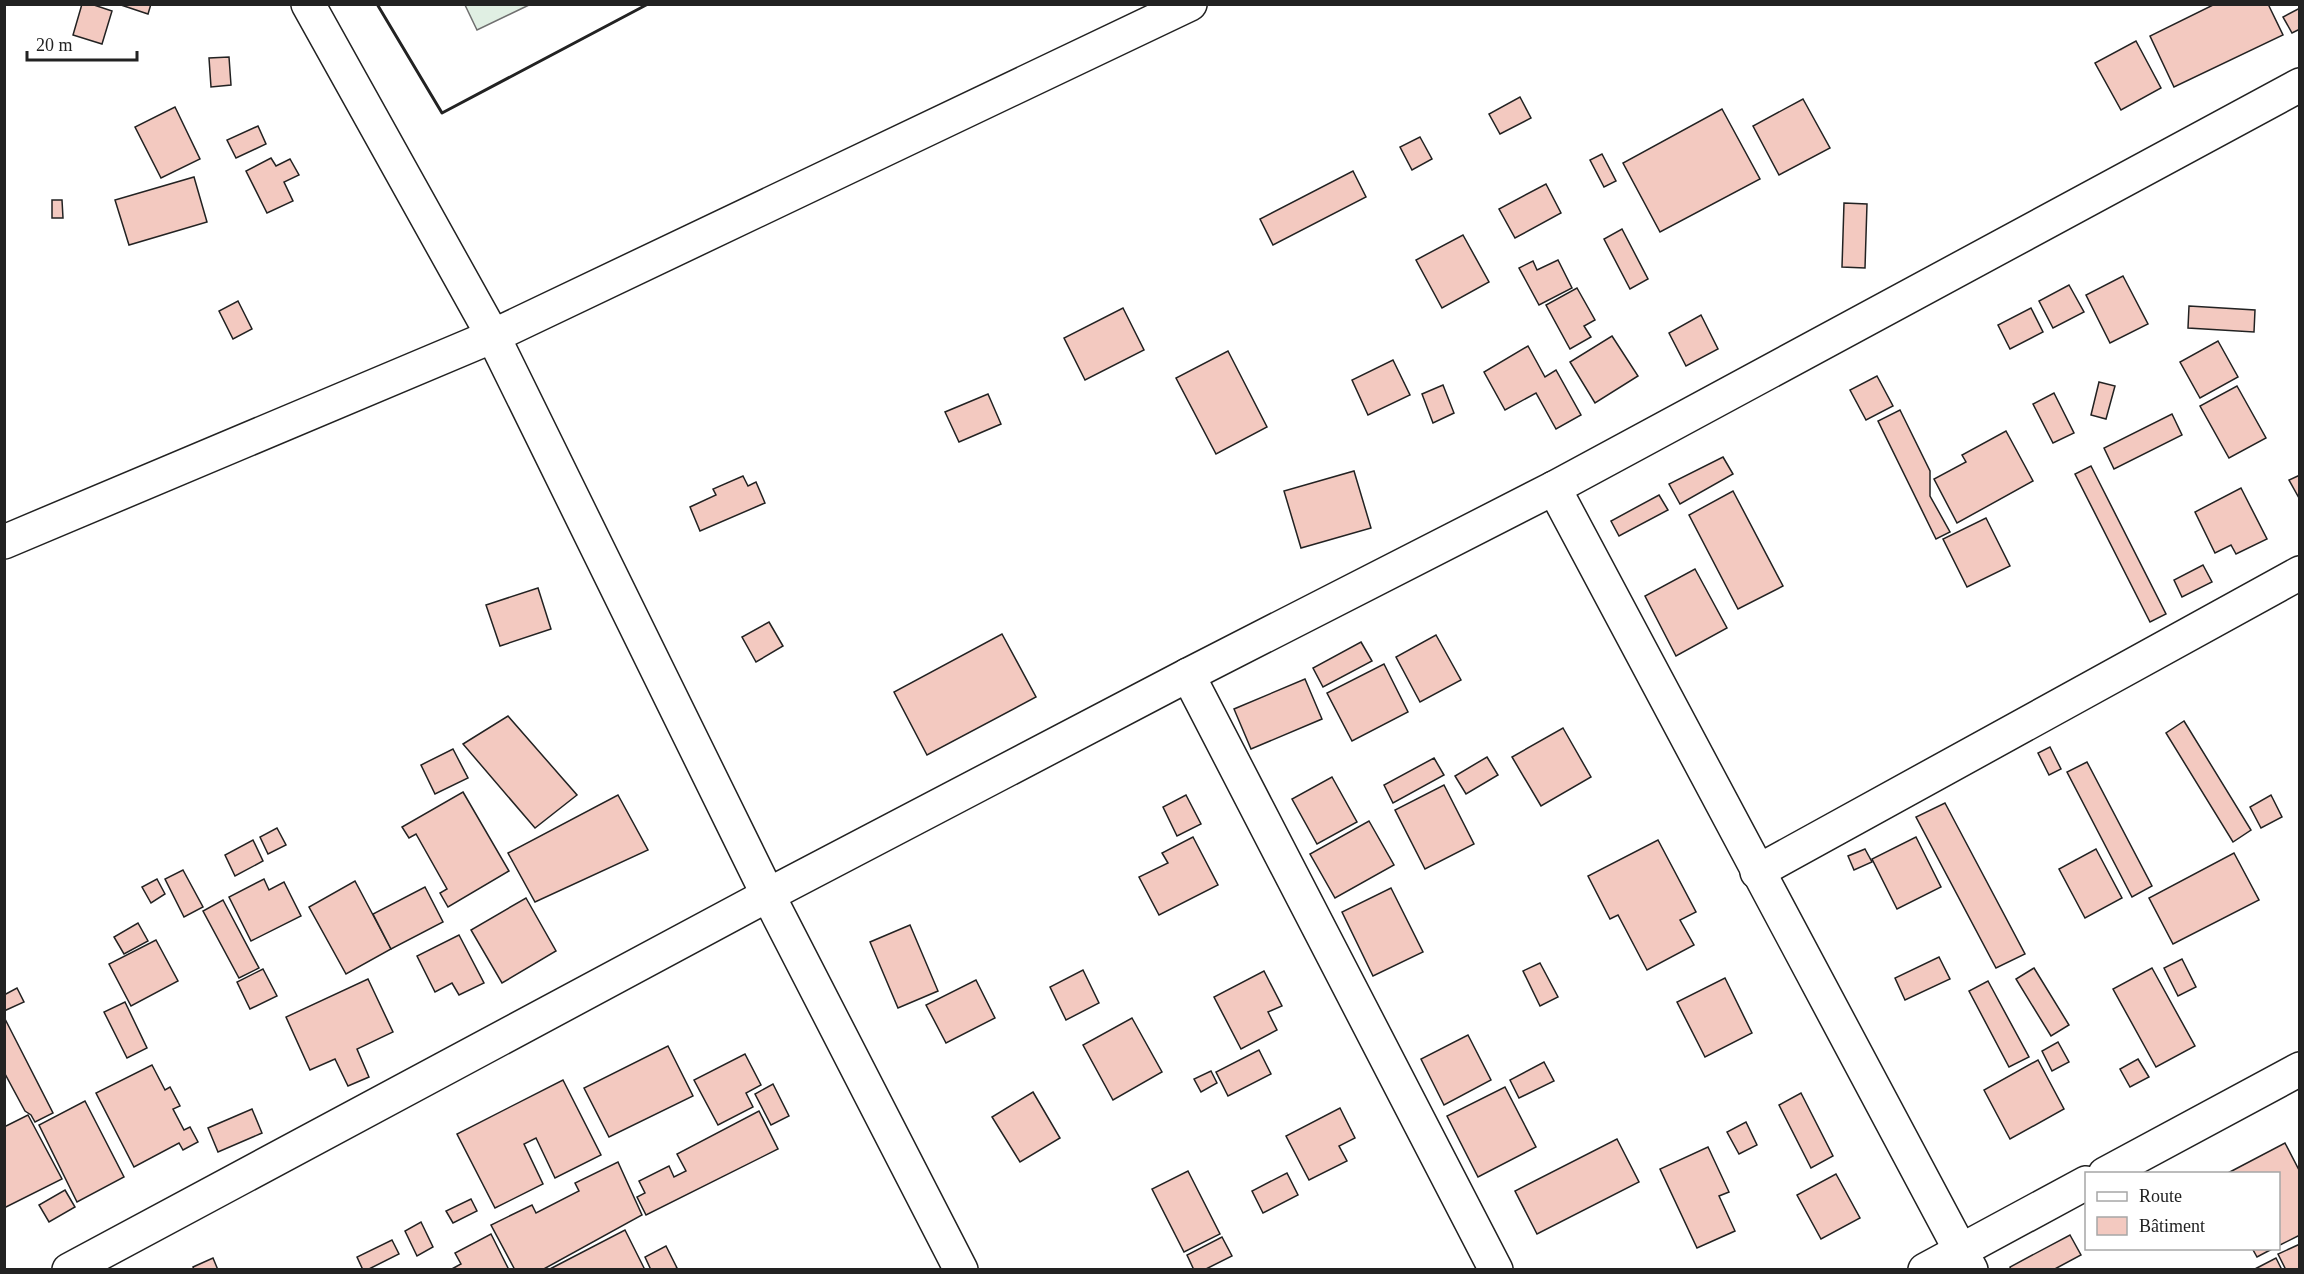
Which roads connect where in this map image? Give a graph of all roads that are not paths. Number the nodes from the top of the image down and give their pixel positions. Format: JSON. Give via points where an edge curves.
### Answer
{"nodes":[{"id":1,"x":308,"y":4,"type":"edge"},
{"id":2,"x":1190,"y":4,"type":"edge"},
{"id":3,"x":2299,"y":85,"type":"edge"},
{"id":4,"x":493,"y":336,"type":"junction"},
{"id":5,"x":1554,"y":488,"type":"junction"},
{"id":6,"x":4,"y":542,"type":"edge"},
{"id":7,"x":2300,"y":573,"type":"edge"},
{"id":8,"x":1188,"y":675,"type":"junction"},
{"id":9,"x":1757,"y":872,"type":"junction"},
{"id":10,"x":768,"y":895,"type":"junction"},
{"id":11,"x":2299,"y":1070,"type":"edge"},
{"id":12,"x":2106,"y":1172,"type":"edge"},
{"id":13,"x":2085,"y":1184,"type":"edge"},
{"id":14,"x":1966,"y":1260,"type":"edge"},
{"id":15,"x":69,"y":1269,"type":"edge"},
{"id":16,"x":961,"y":1269,"type":"edge"},
{"id":17,"x":1496,"y":1269,"type":"edge"},
{"id":18,"x":1925,"y":1269,"type":"edge"}],
"edges":[{"from":1,"to":4,"type":"street"},
{"from":2,"to":4,"type":"street"},
{"from":3,"to":5,"type":"street"},
{"from":4,"to":6,"type":"street"},
{"from":4,"to":10,"type":"street"},
{"from":5,"to":8,"type":"street"},
{"from":5,"to":9,"type":"street"},
{"from":7,"to":9,"type":"street"},
{"from":8,"to":10,"type":"street"},
{"from":8,"to":17,"type":"street"},
{"from":9,"to":14,"type":"street"},
{"from":10,"to":15,"type":"street"},
{"from":10,"to":16,"type":"street"},
{"from":11,"to":12,"type":"street"},
{"from":13,"to":14,"type":"street"},
{"from":14,"to":18,"type":"street"}]}
